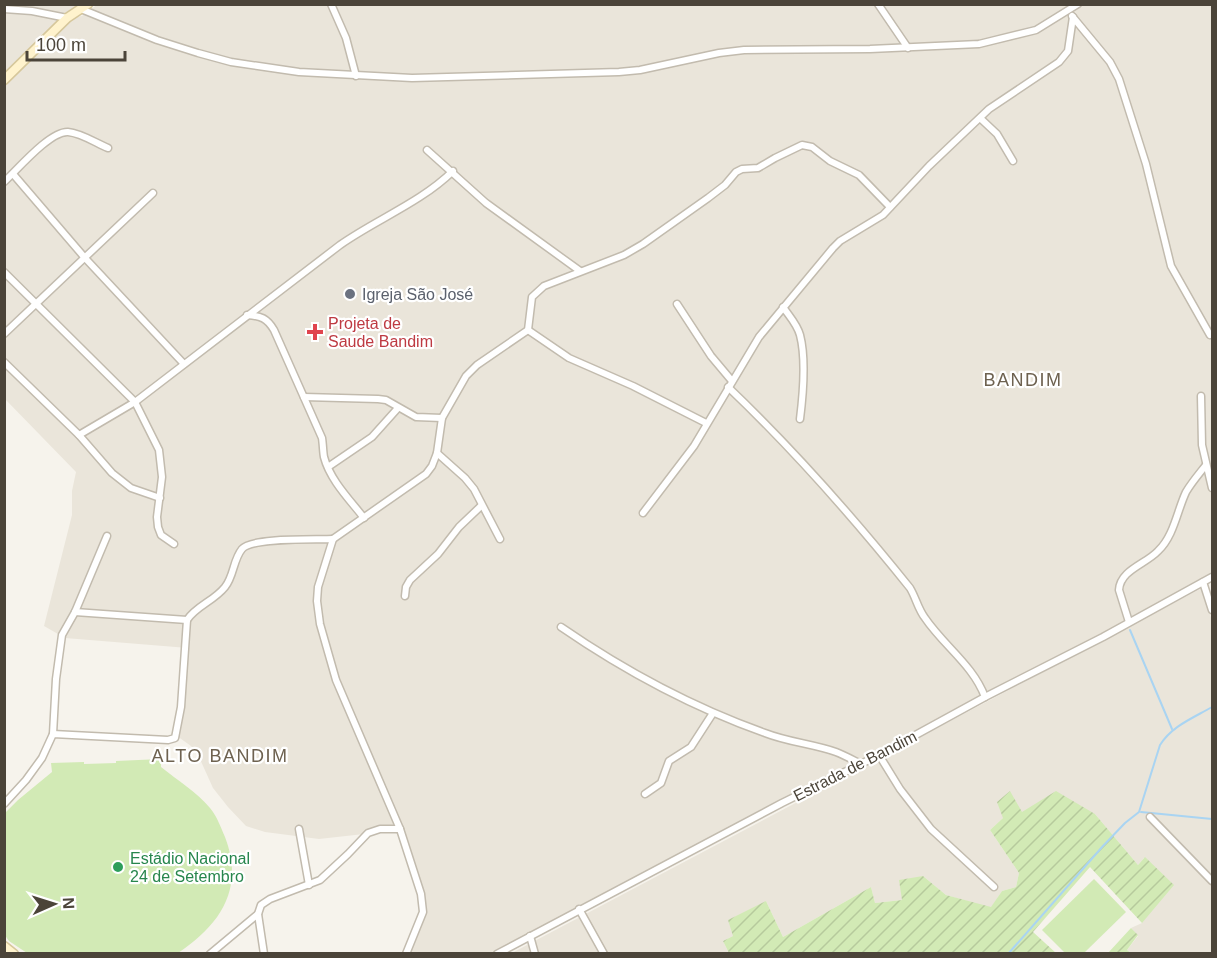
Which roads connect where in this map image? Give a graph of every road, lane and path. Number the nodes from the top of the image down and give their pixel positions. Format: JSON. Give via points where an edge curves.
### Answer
{"nodes":[{"id":1,"x":331,"y":4,"type":"edge"},
{"id":2,"x":878,"y":4,"type":"edge"},
{"id":3,"x":1078,"y":4,"type":"edge"},
{"id":4,"x":85,"y":7,"type":"edge"},
{"id":5,"x":4,"y":9,"type":"edge"},
{"id":6,"x":1068,"y":10,"type":"junction"},
{"id":7,"x":1073,"y":17,"type":"junction"},
{"id":8,"x":67,"y":18,"type":"junction"},
{"id":9,"x":908,"y":48,"type":"junction"},
{"id":10,"x":356,"y":76,"type":"junction"},
{"id":11,"x":4,"y":80,"type":"edge"},
{"id":12,"x":980,"y":118,"type":"junction"},
{"id":13,"x":108,"y":148,"type":"dead end"},
{"id":14,"x":427,"y":150,"type":"dead end"},
{"id":15,"x":1013,"y":161,"type":"dead end"},
{"id":16,"x":453,"y":171,"type":"junction"},
{"id":17,"x":13,"y":174,"type":"junction"},
{"id":18,"x":4,"y":182,"type":"edge"},
{"id":19,"x":153,"y":193,"type":"dead end"},
{"id":20,"x":890,"y":207,"type":"junction"},
{"id":21,"x":85,"y":258,"type":"junction"},
{"id":22,"x":580,"y":271,"type":"junction"},
{"id":23,"x":4,"y":272,"type":"edge"},
{"id":24,"x":36,"y":304,"type":"junction"},
{"id":25,"x":677,"y":304,"type":"dead end"},
{"id":26,"x":783,"y":307,"type":"junction"},
{"id":27,"x":246,"y":315,"type":"junction"},
{"id":28,"x":528,"y":330,"type":"junction"},
{"id":29,"x":4,"y":334,"type":"edge"},
{"id":30,"x":1210,"y":335,"type":"dead end"},
{"id":31,"x":4,"y":362,"type":"edge"},
{"id":32,"x":184,"y":364,"type":"junction"},
{"id":33,"x":732,"y":381,"type":"junction"},
{"id":34,"x":728,"y":387,"type":"junction"},
{"id":35,"x":1201,"y":396,"type":"dead end"},
{"id":36,"x":304,"y":397,"type":"junction"},
{"id":37,"x":135,"y":402,"type":"junction"},
{"id":38,"x":398,"y":408,"type":"junction"},
{"id":39,"x":442,"y":418,"type":"junction"},
{"id":40,"x":800,"y":419,"type":"dead end"},
{"id":41,"x":706,"y":423,"type":"junction"},
{"id":42,"x":79,"y":435,"type":"junction"},
{"id":43,"x":437,"y":453,"type":"junction"},
{"id":44,"x":1206,"y":465,"type":"junction"},
{"id":45,"x":328,"y":466,"type":"junction"},
{"id":46,"x":1212,"y":488,"type":"edge"},
{"id":47,"x":160,"y":498,"type":"junction"},
{"id":48,"x":481,"y":506,"type":"junction"},
{"id":49,"x":643,"y":513,"type":"dead end"},
{"id":50,"x":364,"y":518,"type":"junction"},
{"id":51,"x":107,"y":536,"type":"dead end"},
{"id":52,"x":333,"y":539,"type":"junction"},
{"id":53,"x":500,"y":539,"type":"dead end"},
{"id":54,"x":174,"y":544,"type":"dead end"},
{"id":55,"x":1212,"y":577,"type":"edge"},
{"id":56,"x":1203,"y":582,"type":"junction"},
{"id":57,"x":405,"y":596,"type":"dead end"},
{"id":58,"x":1212,"y":610,"type":"edge"},
{"id":59,"x":75,"y":612,"type":"junction"},
{"id":60,"x":187,"y":621,"type":"junction"},
{"id":61,"x":1129,"y":622,"type":"junction"},
{"id":62,"x":561,"y":627,"type":"dead end"},
{"id":63,"x":985,"y":696,"type":"junction"},
{"id":64,"x":713,"y":713,"type":"junction"},
{"id":65,"x":53,"y":734,"type":"junction"},
{"id":66,"x":879,"y":755,"type":"junction"},
{"id":67,"x":861,"y":764,"type":"junction"},
{"id":68,"x":645,"y":794,"type":"dead end"},
{"id":69,"x":4,"y":804,"type":"edge"},
{"id":70,"x":1150,"y":817,"type":"dead end"},
{"id":71,"x":299,"y":829,"type":"dead end"},
{"id":72,"x":400,"y":829,"type":"junction"},
{"id":73,"x":1212,"y":881,"type":"edge"},
{"id":74,"x":309,"y":885,"type":"junction"},
{"id":75,"x":994,"y":887,"type":"dead end"},
{"id":76,"x":579,"y":909,"type":"junction"},
{"id":77,"x":258,"y":914,"type":"junction"},
{"id":78,"x":530,"y":936,"type":"junction"},
{"id":79,"x":4,"y":946,"type":"edge"},
{"id":80,"x":14,"y":954,"type":"edge"},
{"id":81,"x":210,"y":954,"type":"edge"},
{"id":82,"x":264,"y":954,"type":"edge"},
{"id":83,"x":406,"y":954,"type":"edge"},
{"id":84,"x":497,"y":954,"type":"edge"},
{"id":85,"x":535,"y":954,"type":"edge"},
{"id":86,"x":604,"y":954,"type":"edge"}],
"edges":[{"from":1,"to":10,"type":"street","via":[[346,38]]},
{"from":2,"to":9,"type":"street"},
{"from":3,"to":6,"type":"street"},
{"from":4,"to":8,"type":"street"},
{"from":4,"to":10,"type":"street","via":[[157,40],[231,62]]},
{"from":5,"to":8,"type":"street"},
{"from":6,"to":7,"type":"street"},
{"from":6,"to":9,"type":"street","via":[[1036,30],[993,42]]},
{"from":7,"to":12,"type":"street","via":[[1066,55]]},
{"from":7,"to":30,"type":"street","via":[[1119,79],[1146,164],[1171,266]]},
{"from":8,"to":11,"type":"street"},
{"from":9,"to":10,"type":"street","via":[[744,50],[619,72]]},
{"from":12,"to":15,"type":"street","via":[[997,134]]},
{"from":12,"to":20,"type":"street"},
{"from":13,"to":17,"type":"street","via":[[72,133],[59,133]]},
{"from":14,"to":16,"type":"street"},
{"from":16,"to":22,"type":"street","via":[[486,203]]},
{"from":16,"to":27,"type":"street","via":[[423,196],[365,228]]},
{"from":17,"to":18,"type":"street"},
{"from":17,"to":21,"type":"street"},
{"from":19,"to":21,"type":"street"},
{"from":20,"to":22,"type":"street","via":[[859,175],[802,145],[758,168],[736,172],[643,244]]},
{"from":20,"to":26,"type":"street","via":[[877,220],[840,241]]},
{"from":21,"to":24,"type":"street"},
{"from":21,"to":32,"type":"street"},
{"from":22,"to":28,"type":"street","via":[[537,291],[532,297]]},
{"from":23,"to":24,"type":"street"},
{"from":24,"to":29,"type":"street"},
{"from":24,"to":37,"type":"street"},
{"from":25,"to":33,"type":"street"},
{"from":26,"to":33,"type":"street"},
{"from":26,"to":40,"type":"street","via":[[800,335]]},
{"from":27,"to":32,"type":"street"},
{"from":27,"to":36,"type":"street","via":[[268,320]]},
{"from":28,"to":39,"type":"street","via":[[466,376]]},
{"from":28,"to":41,"type":"street","via":[[569,358]]},
{"from":31,"to":42,"type":"street"},
{"from":32,"to":37,"type":"street"},
{"from":33,"to":34,"type":"street"},
{"from":34,"to":41,"type":"street"},
{"from":34,"to":63,"type":"street","via":[[848,513],[910,588],[923,616],[975,676]]},
{"from":35,"to":44,"type":"street"},
{"from":36,"to":38,"type":"street","via":[[378,399]]},
{"from":36,"to":45,"type":"street","via":[[322,438]]},
{"from":37,"to":42,"type":"street"},
{"from":37,"to":47,"type":"street","via":[[159,450]]},
{"from":38,"to":39,"type":"street","via":[[416,417]]},
{"from":38,"to":45,"type":"street","via":[[372,437]]},
{"from":39,"to":43,"type":"street"},
{"from":41,"to":49,"type":"street","via":[[694,446]]},
{"from":42,"to":47,"type":"street","via":[[124,483]]},
{"from":43,"to":48,"type":"street","via":[[465,478]]},
{"from":43,"to":50,"type":"street","via":[[426,474]]},
{"from":44,"to":46,"type":"street"},
{"from":44,"to":61,"type":"street","via":[[1186,492],[1164,544],[1119,585]]},
{"from":45,"to":50,"type":"street"},
{"from":47,"to":54,"type":"street","via":[[158,527],[161,535]]},
{"from":48,"to":53,"type":"street"},
{"from":48,"to":57,"type":"street","via":[[410,580]]},
{"from":50,"to":52,"type":"street"},
{"from":51,"to":59,"type":"street"},
{"from":52,"to":60,"type":"street","via":[[245,546],[225,588]]},
{"from":52,"to":72,"type":"street","via":[[318,588],[320,624],[336,680]]},
{"from":55,"to":56,"type":"street","name":"Estrada de Bandim"},
{"from":56,"to":58,"type":"street"},
{"from":56,"to":61,"type":"street","name":"Estrada de Bandim"},
{"from":59,"to":60,"type":"street"},
{"from":59,"to":65,"type":"street","via":[[62,635]]},
{"from":60,"to":65,"type":"street","via":[[175,738]]},
{"from":61,"to":63,"type":"street","name":"Estrada de Bandim"},
{"from":62,"to":64,"type":"street","via":[[633,673]]},
{"from":63,"to":66,"type":"street","name":"Estrada de Bandim"},
{"from":64,"to":67,"type":"street","via":[[766,734],[837,752]]},
{"from":64,"to":68,"type":"street","via":[[692,747],[669,761],[661,783]]},
{"from":65,"to":69,"type":"street","via":[[42,758]]},
{"from":66,"to":67,"type":"street","name":"Estrada de Bandim"},
{"from":66,"to":75,"type":"street","via":[[931,829]]},
{"from":67,"to":76,"type":"street","name":"Estrada de Bandim"},
{"from":70,"to":73,"type":"street"},
{"from":71,"to":74,"type":"street"},
{"from":72,"to":74,"type":"street","via":[[368,833],[327,874]]},
{"from":72,"to":83,"type":"street","via":[[424,905]]},
{"from":74,"to":77,"type":"street","via":[[270,899],[261,905]]},
{"from":76,"to":78,"type":"street","name":"Estrada de Bandim"},
{"from":76,"to":86,"type":"street"},
{"from":77,"to":81,"type":"street"},
{"from":77,"to":82,"type":"street"},
{"from":78,"to":84,"type":"street","name":"Estrada de Bandim"},
{"from":78,"to":85,"type":"street"},
{"from":79,"to":80,"type":"street"}]}
